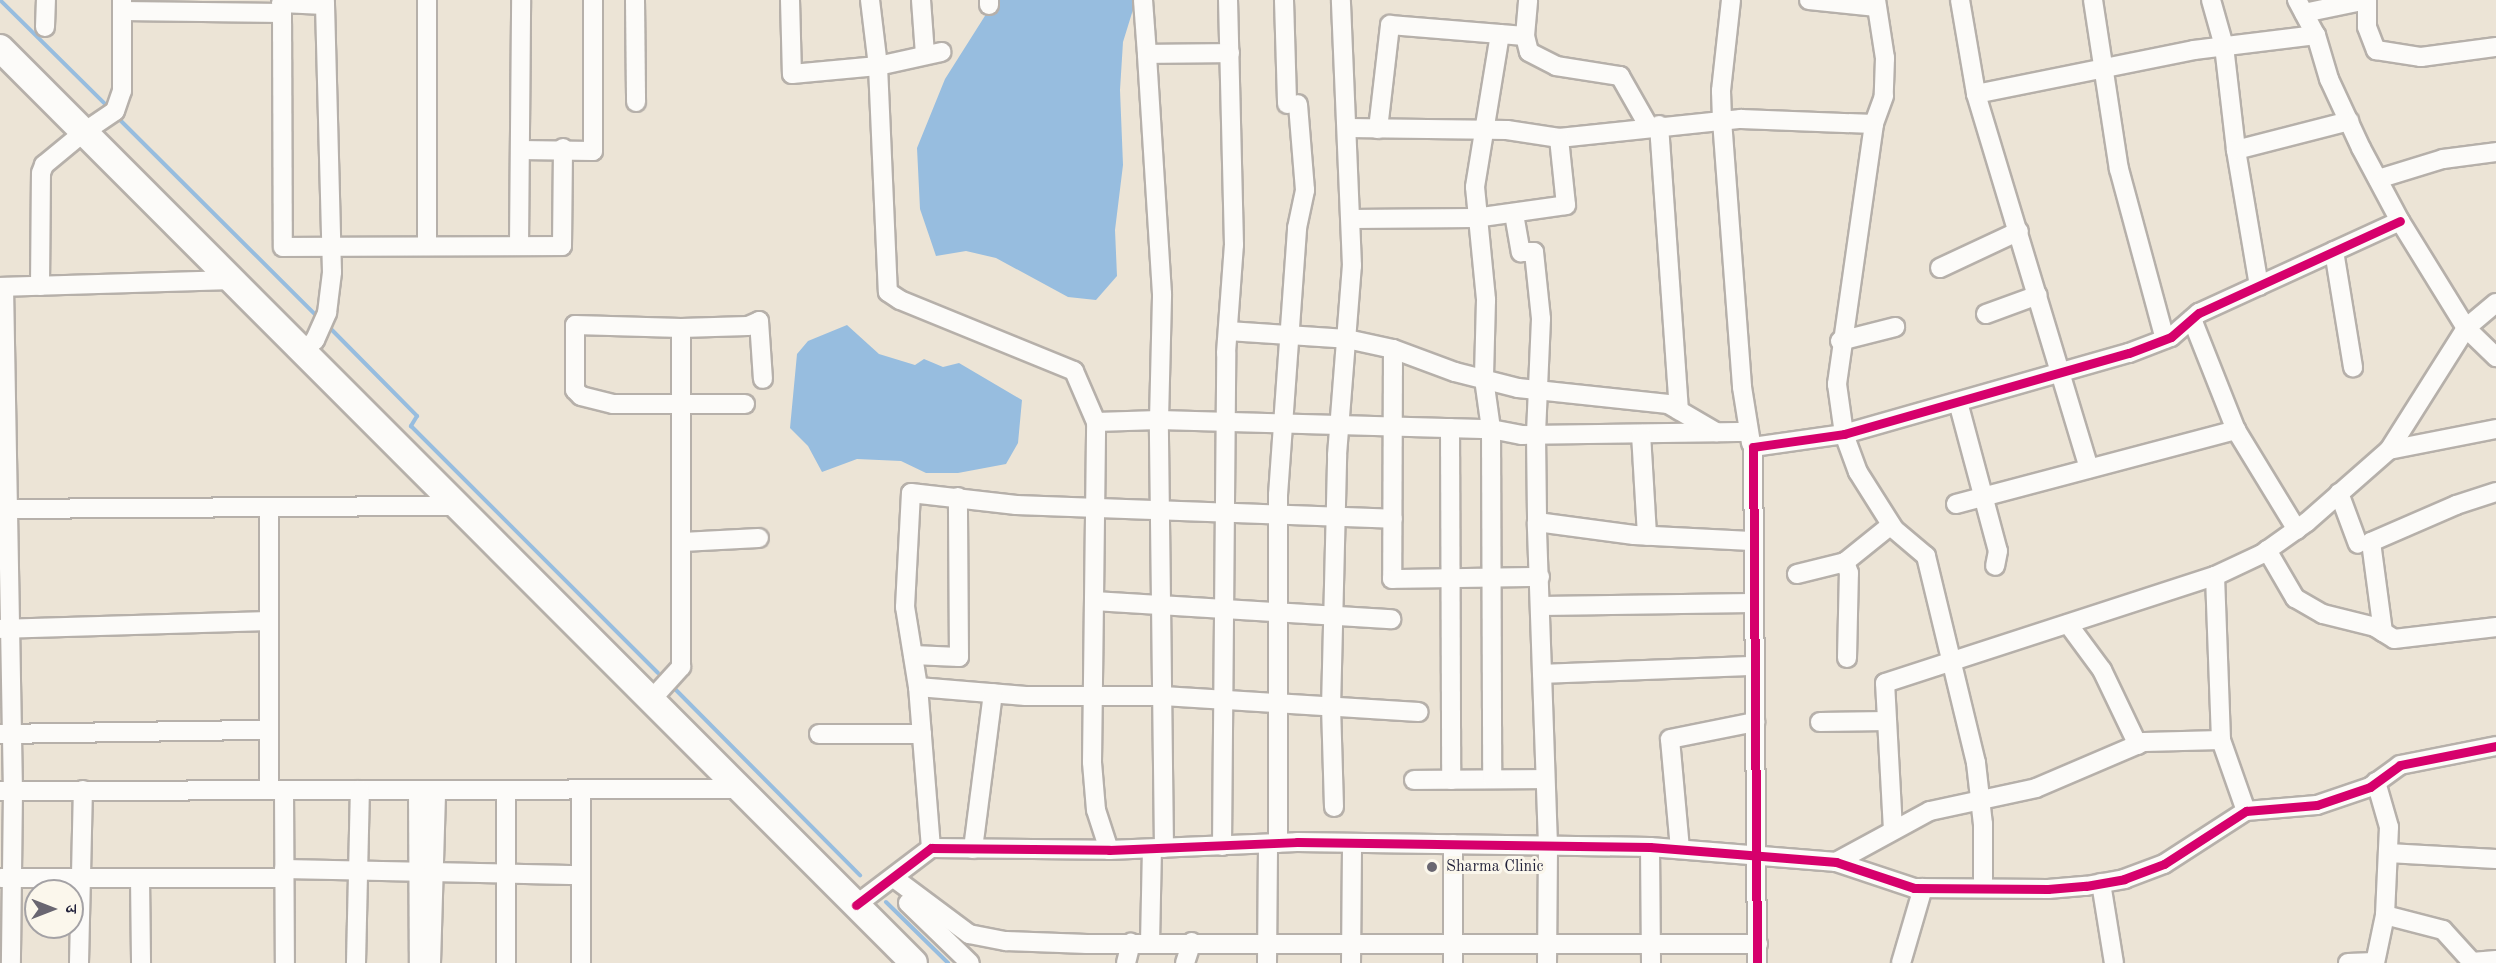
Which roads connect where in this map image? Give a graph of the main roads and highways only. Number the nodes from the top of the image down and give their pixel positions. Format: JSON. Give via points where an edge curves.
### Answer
{"nodes":[{"id":1,"x":0,"y":48,"type":"edge"},
{"id":2,"x":914,"y":963,"type":"edge"}],
"edges":[{"from":1,"to":2,"type":"highway"}]}
